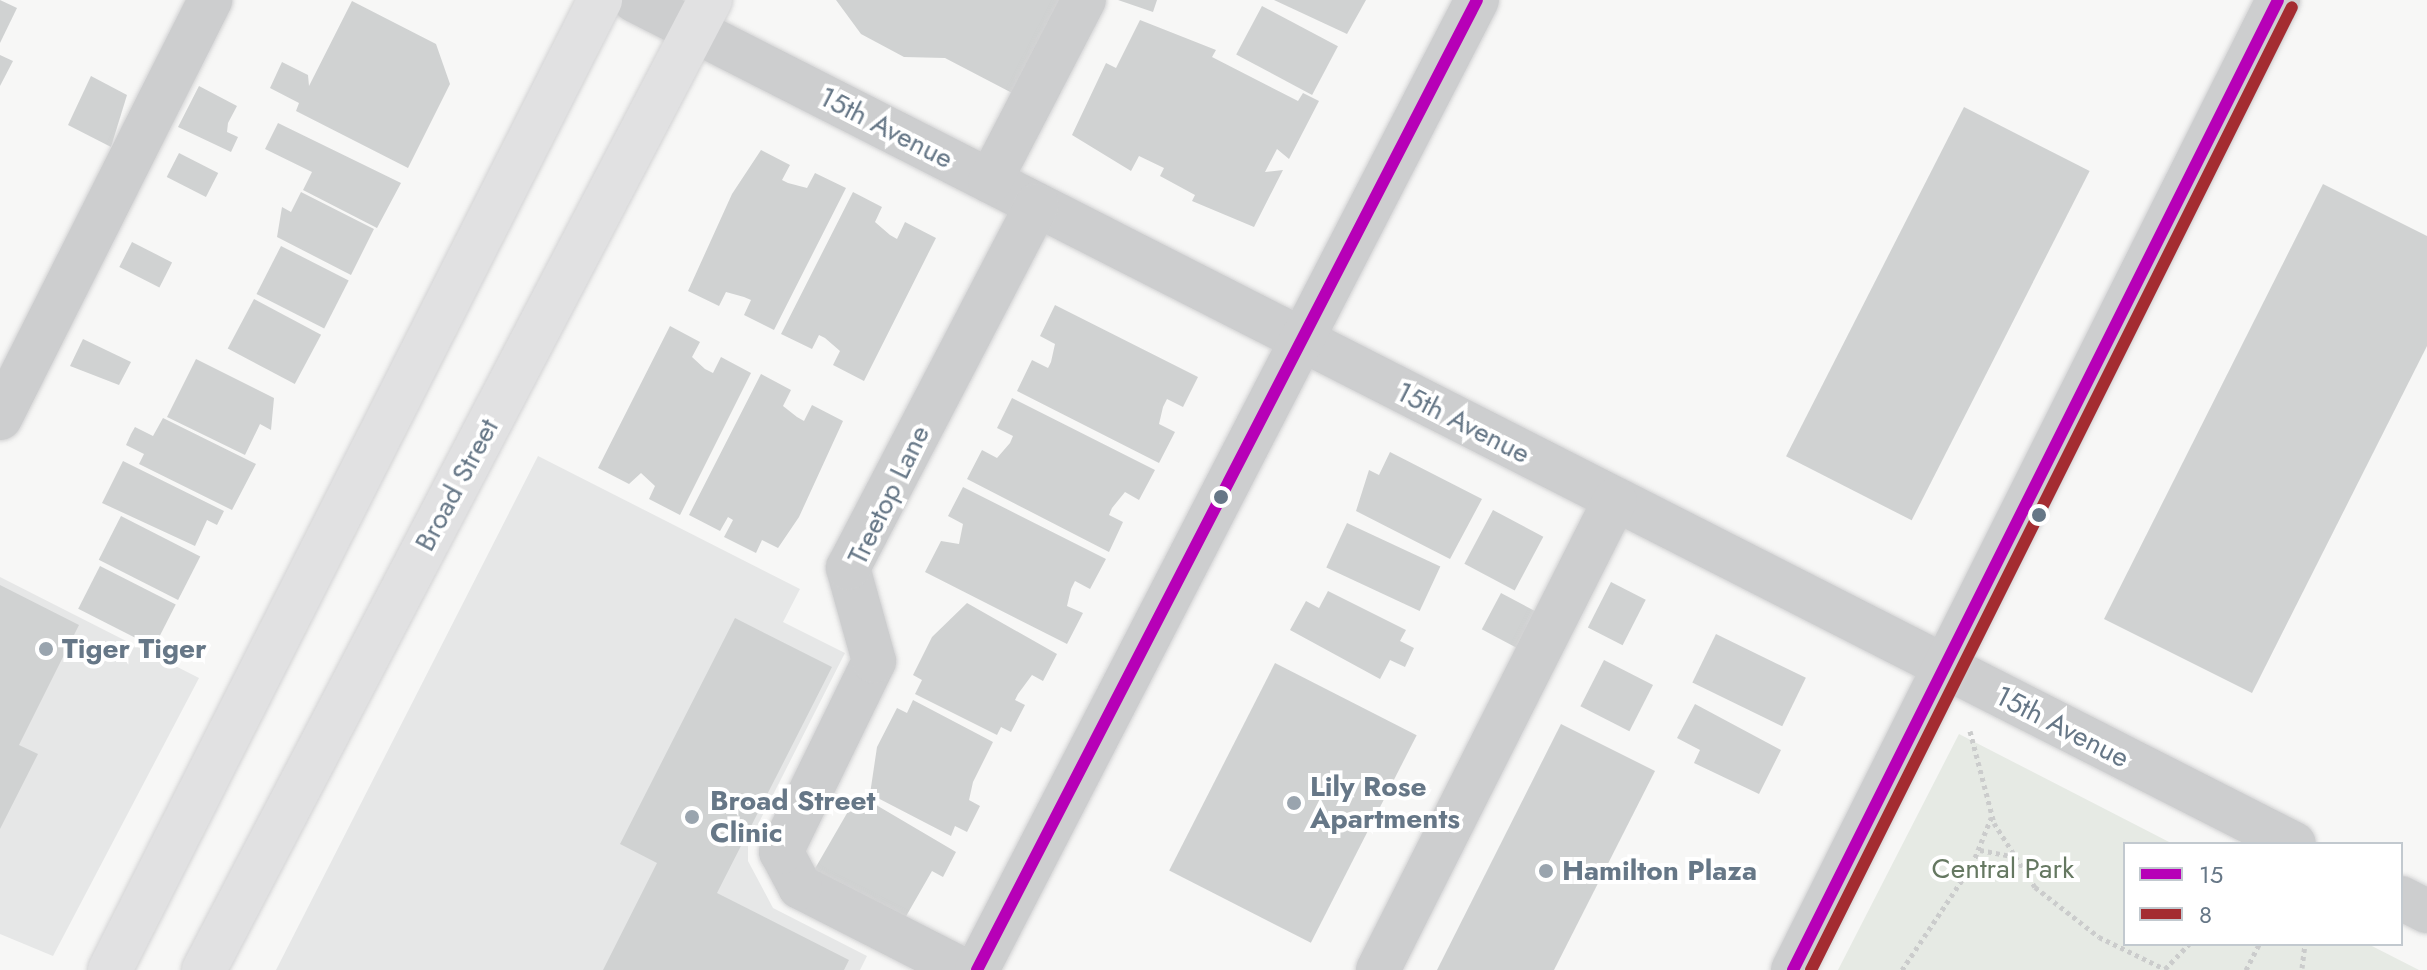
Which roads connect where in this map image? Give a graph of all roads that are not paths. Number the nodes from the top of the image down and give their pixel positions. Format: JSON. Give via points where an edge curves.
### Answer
{"nodes":[{"id":1,"x":210,"y":0,"type":"edge"},
{"id":2,"x":600,"y":0,"type":"edge"},
{"id":3,"x":634,"y":0,"type":"edge"},
{"id":4,"x":1084,"y":0,"type":"edge"},
{"id":5,"x":1477,"y":0,"type":"edge"},
{"id":6,"x":2278,"y":0,"type":"edge"},
{"id":7,"x":702,"y":15,"type":"edge"},
{"id":8,"x":990,"y":181,"type":"junction"},
{"id":9,"x":1037,"y":205,"type":"junction"},
{"id":10,"x":1302,"y":340,"type":"junction"},
{"id":11,"x":0,"y":418,"type":"edge"},
{"id":12,"x":1615,"y":500,"type":"junction"},
{"id":13,"x":1946,"y":669,"type":"junction"},
{"id":14,"x":2290,"y":842,"type":"edge"},
{"id":15,"x":2403,"y":899,"type":"edge"},
{"id":16,"x":2427,"y":911,"type":"edge"},
{"id":17,"x":110,"y":970,"type":"edge"},
{"id":18,"x":204,"y":970,"type":"edge"},
{"id":19,"x":963,"y":970,"type":"edge"},
{"id":20,"x":977,"y":970,"type":"edge"},
{"id":21,"x":1378,"y":970,"type":"edge"},
{"id":22,"x":1793,"y":970,"type":"edge"}],
"edges":[{"from":1,"to":11,"type":"street"},
{"from":2,"to":17,"type":"main road"},
{"from":3,"to":7,"type":"street","name":"15th Avenue"},
{"from":4,"to":8,"type":"street"},
{"from":5,"to":10,"type":"street"},
{"from":6,"to":13,"type":"street"},
{"from":7,"to":8,"type":"street","name":"15th Avenue"},
{"from":7,"to":18,"type":"main road","name":"Broad Street"},
{"from":8,"to":9,"type":"street","name":"15th Avenue"},
{"from":9,"to":10,"type":"street","name":"15th Avenue"},
{"from":9,"to":19,"type":"street","name":"Treetop Lane","via":[[848,568],[874,661],[781,852],[800,887]]},
{"from":10,"to":12,"type":"street","name":"15th Avenue"},
{"from":10,"to":20,"type":"street"},
{"from":12,"to":13,"type":"street","name":"15th Avenue"},
{"from":12,"to":21,"type":"street"},
{"from":13,"to":14,"type":"street","name":"15th Avenue"},
{"from":13,"to":22,"type":"street"},
{"from":15,"to":16,"type":"street"}]}
